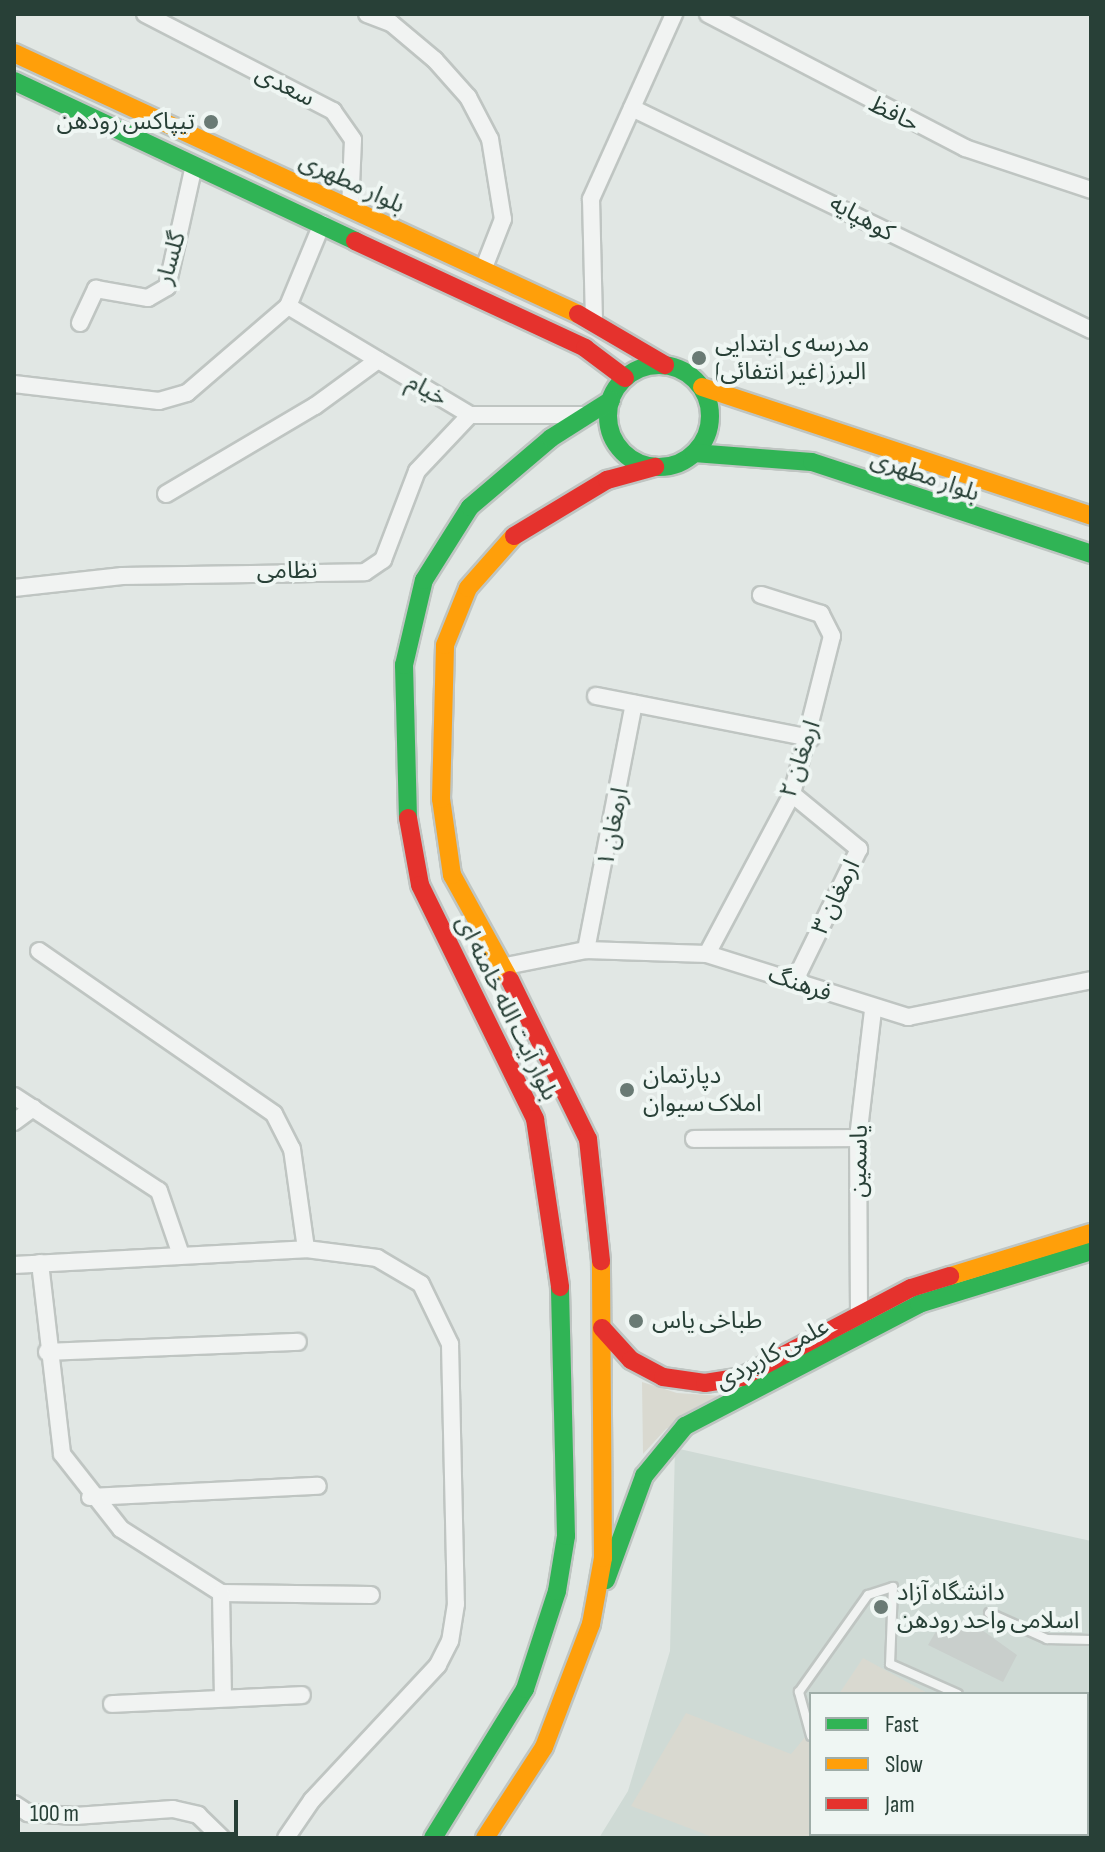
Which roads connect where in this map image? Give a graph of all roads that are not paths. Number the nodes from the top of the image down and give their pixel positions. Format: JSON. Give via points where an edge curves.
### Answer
{"nodes":[{"id":1,"x":145,"y":14,"type":"edge"},
{"id":2,"x":367,"y":14,"type":"edge"},
{"id":3,"x":674,"y":14,"type":"edge"},
{"id":4,"x":708,"y":14,"type":"edge"},
{"id":5,"x":14,"y":53,"type":"edge"},
{"id":6,"x":14,"y":81,"type":"edge"},
{"id":7,"x":632,"y":108,"type":"junction"},
{"id":8,"x":194,"y":165,"type":"junction"},
{"id":9,"x":1091,"y":190,"type":"edge"},
{"id":10,"x":350,"y":208,"type":"junction"},
{"id":11,"x":322,"y":224,"type":"junction"},
{"id":12,"x":483,"y":270,"type":"junction"},
{"id":13,"x":288,"y":306,"type":"junction"},
{"id":14,"x":594,"y":321,"type":"junction"},
{"id":15,"x":80,"y":323,"type":"dead end"},
{"id":16,"x":1091,"y":330,"type":"edge"},
{"id":17,"x":378,"y":360,"type":"junction"},
{"id":18,"x":665,"y":365,"type":"junction"},
{"id":19,"x":625,"y":378,"type":"junction"},
{"id":20,"x":14,"y":384,"type":"edge"},
{"id":21,"x":702,"y":387,"type":"junction"},
{"id":22,"x":611,"y":400,"type":"junction"},
{"id":23,"x":470,"y":415,"type":"junction"},
{"id":24,"x":583,"y":415,"type":"junction"},
{"id":25,"x":694,"y":453,"type":"junction"},
{"id":26,"x":655,"y":467,"type":"junction"},
{"id":27,"x":166,"y":494,"type":"dead end"},
{"id":28,"x":1091,"y":516,"type":"edge"},
{"id":29,"x":1091,"y":554,"type":"edge"},
{"id":30,"x":14,"y":588,"type":"edge"},
{"id":31,"x":761,"y":595,"type":"dead end"},
{"id":32,"x":596,"y":696,"type":"dead end"},
{"id":33,"x":634,"y":704,"type":"junction"},
{"id":34,"x":811,"y":738,"type":"junction"},
{"id":35,"x":792,"y":794,"type":"junction"},
{"id":36,"x":586,"y":950,"type":"junction"},
{"id":37,"x":39,"y":951,"type":"dead end"},
{"id":38,"x":707,"y":954,"type":"junction"},
{"id":39,"x":506,"y":966,"type":"junction"},
{"id":40,"x":795,"y":980,"type":"junction"},
{"id":41,"x":1091,"y":980,"type":"edge"},
{"id":42,"x":873,"y":1010,"type":"junction"},
{"id":43,"x":14,"y":1096,"type":"edge"},
{"id":44,"x":33,"y":1108,"type":"junction"},
{"id":45,"x":14,"y":1122,"type":"edge"},
{"id":46,"x":858,"y":1138,"type":"junction"},
{"id":47,"x":694,"y":1139,"type":"dead end"},
{"id":48,"x":1091,"y":1233,"type":"edge"},
{"id":49,"x":306,"y":1249,"type":"junction"},
{"id":50,"x":1091,"y":1251,"type":"edge"},
{"id":51,"x":181,"y":1255,"type":"junction"},
{"id":52,"x":40,"y":1263,"type":"junction"},
{"id":53,"x":14,"y":1265,"type":"edge"},
{"id":54,"x":1003,"y":1267,"type":"junction"},
{"id":55,"x":859,"y":1313,"type":"junction"},
{"id":56,"x":602,"y":1328,"type":"junction"},
{"id":57,"x":298,"y":1342,"type":"dead end"},
{"id":58,"x":47,"y":1352,"type":"junction"},
{"id":59,"x":318,"y":1486,"type":"dead end"},
{"id":60,"x":90,"y":1497,"type":"junction"},
{"id":61,"x":221,"y":1593,"type":"junction"},
{"id":62,"x":371,"y":1595,"type":"dead end"},
{"id":63,"x":989,"y":1613,"type":"dead end"},
{"id":64,"x":591,"y":1624,"type":"junction"},
{"id":65,"x":1091,"y":1640,"type":"edge"},
{"id":66,"x":953,"y":1692,"type":"edge"},
{"id":67,"x":302,"y":1695,"type":"dead end"},
{"id":68,"x":223,"y":1697,"type":"junction"},
{"id":69,"x":112,"y":1704,"type":"dead end"},
{"id":70,"x":809,"y":1729,"type":"edge"},
{"id":71,"x":14,"y":1804,"type":"edge"},
{"id":72,"x":222,"y":1838,"type":"edge"},
{"id":73,"x":286,"y":1838,"type":"edge"},
{"id":74,"x":433,"y":1838,"type":"edge"},
{"id":75,"x":485,"y":1838,"type":"edge"}],
"edges":[{"from":1,"to":10,"type":"street","name":"سعدی","via":[[333,111],[353,140]]},
{"from":2,"to":12,"type":"street","via":[[391,23],[435,60],[468,97],[490,139],[503,219]]},
{"from":3,"to":7,"type":"street"},
{"from":4,"to":9,"type":"street","name":"حافظ","via":[[965,148]]},
{"from":5,"to":10,"type":"main road","name":"بلوار مطهری"},
{"from":6,"to":8,"type":"main road","name":"بلوار مطهری"},
{"from":7,"to":14,"type":"street","via":[[591,199]]},
{"from":7,"to":16,"type":"street","name":"کوهپایه"},
{"from":8,"to":11,"type":"main road","name":"بلوار مطهری"},
{"from":8,"to":15,"type":"street","name":"گلسار","via":[[167,287],[148,298],[96,289]]},
{"from":10,"to":12,"type":"main road","name":"بلوار مطهری"},
{"from":11,"to":13,"type":"street"},
{"from":11,"to":19,"type":"main road","name":"بلوار مطهری","via":[[585,348]]},
{"from":12,"to":14,"type":"main road","name":"بلوار مطهری"},
{"from":13,"to":17,"type":"street","name":"خیام"},
{"from":13,"to":20,"type":"street","via":[[173,397],[60,395]]},
{"from":14,"to":18,"type":"main road","name":"بلوار مطهری"},
{"from":17,"to":23,"type":"street","name":"خیام"},
{"from":17,"to":27,"type":"street","via":[[315,406]]},
{"from":18,"to":19,"type":"main road"},
{"from":18,"to":21,"type":"main road"},
{"from":19,"to":22,"type":"main road"},
{"from":21,"to":25,"type":"main road","via":[[709,429]]},
{"from":21,"to":28,"type":"main road","name":"بلوار مطهری"},
{"from":22,"to":24,"type":"main road","name":"بلوار آیت الله خامنه ای"},
{"from":22,"to":26,"type":"main road","via":[[617,444]]},
{"from":23,"to":24,"type":"street","name":"خیام"},
{"from":23,"to":30,"type":"street","name":"نظامی","via":[[417,471],[383,560],[365,572],[122,576]]},
{"from":24,"to":74,"type":"main road","name":"بلوار آیت الله خامنه ای","via":[[470,507],[424,580],[404,665],[405,803],[420,885],[535,1119],[557,1236],[565,1370],[566,1536],[557,1591],[525,1689]]},
{"from":25,"to":26,"type":"main road"},
{"from":25,"to":29,"type":"main road","name":"بلوار مطهری","via":[[812,462]]},
{"from":26,"to":39,"type":"main road","name":"بلوار آیت الله خامنه ای","via":[[607,480],[507,541],[468,588],[445,645],[441,799],[452,875]]},
{"from":31,"to":34,"type":"street","name":"ارمغان ۲","via":[[829,623]]},
{"from":32,"to":33,"type":"street"},
{"from":33,"to":34,"type":"street"},
{"from":33,"to":36,"type":"street","name":"ارمغان ۱"},
{"from":34,"to":35,"type":"street","name":"ارمغان ۲"},
{"from":35,"to":38,"type":"street","name":"ارمغان ۲"},
{"from":35,"to":40,"type":"street","name":"ارمغان ۳","via":[[859,849]]},
{"from":36,"to":38,"type":"street","name":"فرهنگ"},
{"from":36,"to":39,"type":"street","name":"فرهنگ"},
{"from":37,"to":49,"type":"street","via":[[274,1114],[292,1149]]},
{"from":38,"to":40,"type":"street","name":"فرهنگ"},
{"from":39,"to":56,"type":"main road","name":"بلوار آیت الله خامنه ای","via":[[588,1139]]},
{"from":40,"to":42,"type":"street","name":"فرهنگ"},
{"from":41,"to":42,"type":"street","name":"فرهنگ","via":[[942,1015]]},
{"from":42,"to":46,"type":"street","name":"یاسمین"},
{"from":43,"to":44,"type":"street"},
{"from":44,"to":45,"type":"street"},
{"from":44,"to":51,"type":"street","via":[[159,1191]]},
{"from":46,"to":47,"type":"street"},
{"from":46,"to":55,"type":"street","name":"یاسمین"},
{"from":48,"to":54,"type":"main road","name":"علمی کاربردی"},
{"from":49,"to":51,"type":"street"},
{"from":49,"to":73,"type":"street","via":[[377,1258],[421,1284],[450,1344],[456,1604],[438,1665],[312,1800]]},
{"from":50,"to":54,"type":"main road","name":"علمی کاربردی"},
{"from":51,"to":52,"type":"street"},
{"from":52,"to":53,"type":"street"},
{"from":52,"to":58,"type":"street"},
{"from":54,"to":55,"type":"main road","name":"علمی کاربردی"},
{"from":54,"to":64,"type":"main road","name":"علمی کاربردی","via":[[904,1310],[685,1426],[644,1476]]},
{"from":55,"to":56,"type":"main road","name":"علمی کاربردی","via":[[742,1377],[705,1383],[644,1370]]},
{"from":56,"to":64,"type":"main road","name":"بلوار آیت الله خامنه ای","via":[[603,1558]]},
{"from":57,"to":58,"type":"street"},
{"from":58,"to":60,"type":"street","via":[[62,1454]]},
{"from":59,"to":60,"type":"street"},
{"from":60,"to":61,"type":"street","via":[[121,1529]]},
{"from":61,"to":62,"type":"street"},
{"from":61,"to":68,"type":"street"},
{"from":63,"to":65,"type":"lane","via":[[1047,1639]]},
{"from":64,"to":75,"type":"main road","name":"بلوار آیت الله خامنه ای","via":[[544,1747]]},
{"from":66,"to":70,"type":"lane","via":[[890,1664],[893,1587],[868,1595],[799,1692]]},
{"from":67,"to":68,"type":"street"},
{"from":68,"to":69,"type":"street"},
{"from":71,"to":72,"type":"street","via":[[28,1813],[75,1816],[173,1809],[198,1815]]}]}
